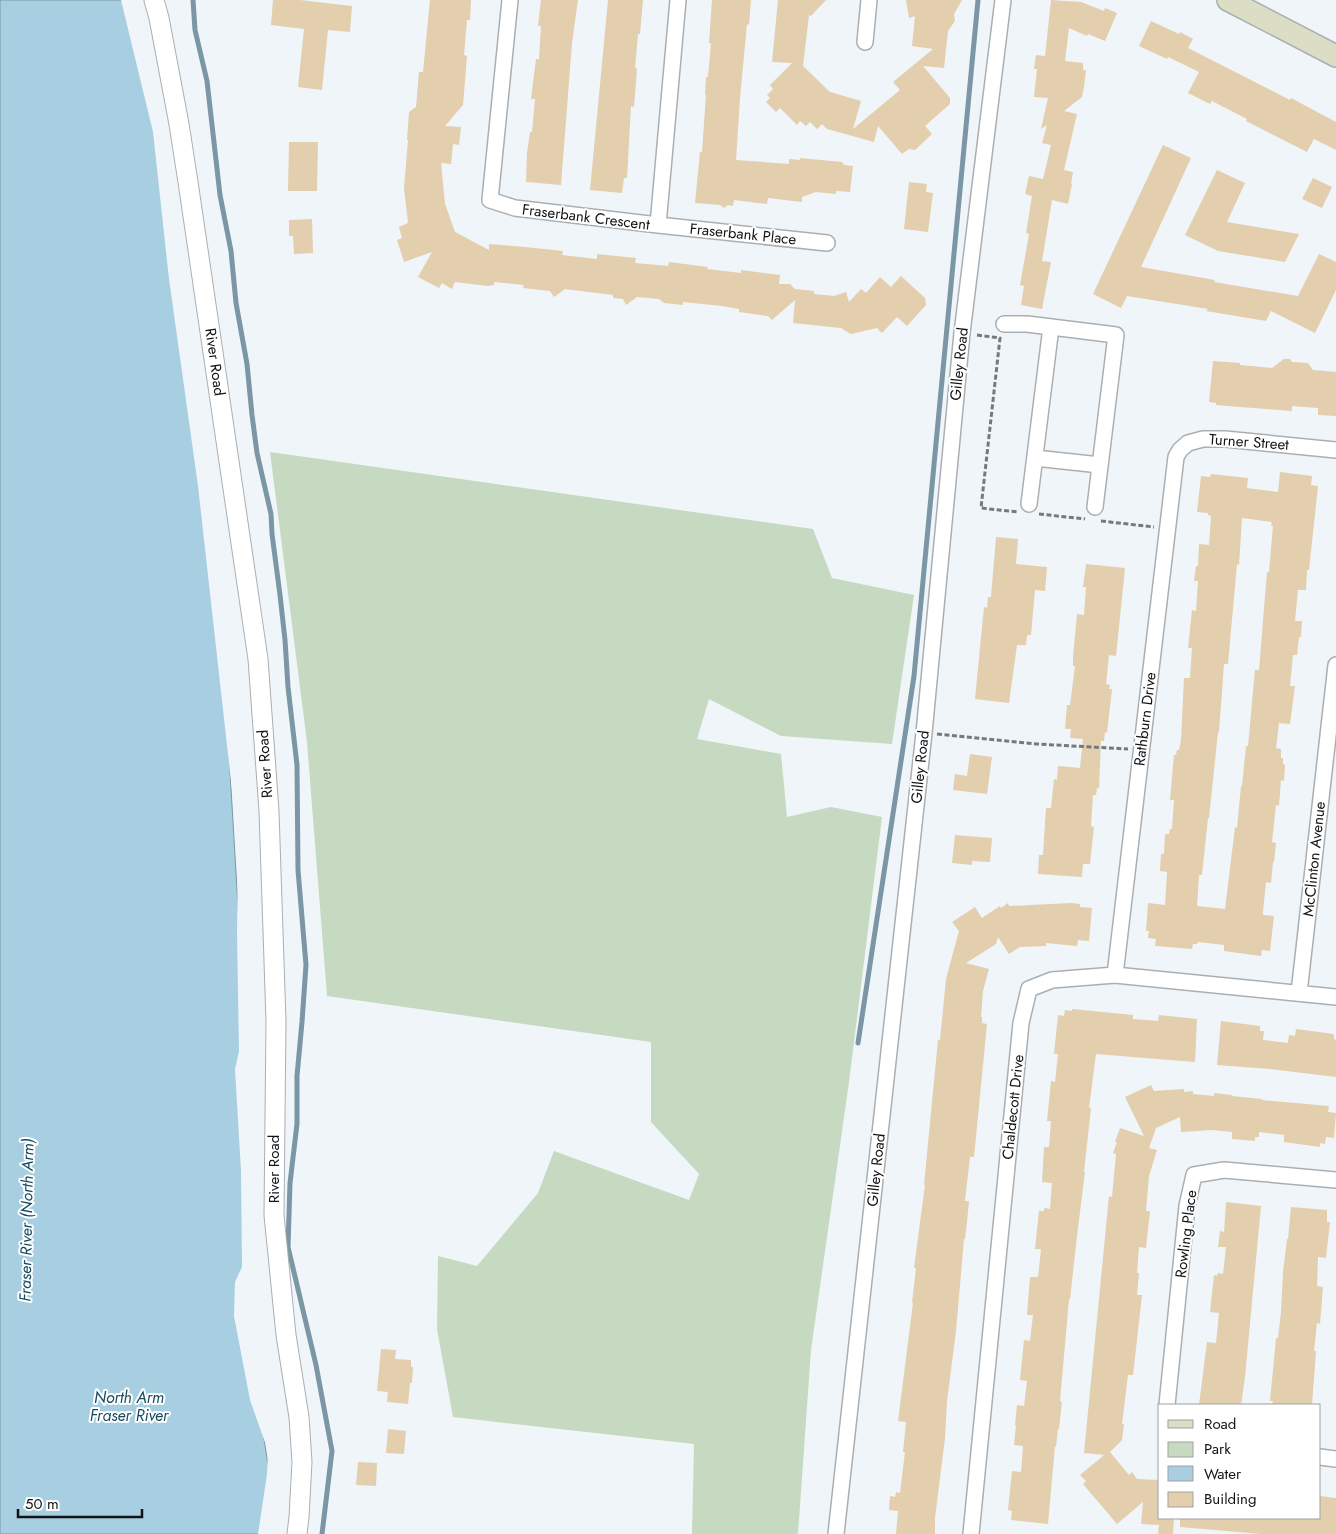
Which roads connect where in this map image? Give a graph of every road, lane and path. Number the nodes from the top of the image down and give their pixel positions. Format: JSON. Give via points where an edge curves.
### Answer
{"nodes":[{"id":1,"x":154,"y":0,"type":"edge"},
{"id":2,"x":510,"y":0,"type":"edge"},
{"id":3,"x":678,"y":0,"type":"edge"},
{"id":4,"x":869,"y":0,"type":"edge"},
{"id":5,"x":1003,"y":0,"type":"edge"},
{"id":6,"x":1228,"y":0,"type":"edge"},
{"id":7,"x":865,"y":42,"type":"dead end"},
{"id":8,"x":1336,"y":56,"type":"edge"},
{"id":9,"x":658,"y":226,"type":"junction"},
{"id":10,"x":827,"y":243,"type":"dead end"},
{"id":11,"x":1004,"y":324,"type":"dead end"},
{"id":12,"x":1051,"y":327,"type":"junction"},
{"id":13,"x":1336,"y":450,"type":"edge"},
{"id":14,"x":1035,"y":458,"type":"junction"},
{"id":15,"x":1175,"y":463,"type":"joint"},
{"id":16,"x":1100,"y":465,"type":"junction"},
{"id":17,"x":1029,"y":504,"type":"dead end"},
{"id":18,"x":1095,"y":507,"type":"dead end"},
{"id":19,"x":1336,"y":666,"type":"edge"},
{"id":20,"x":924,"y":732,"type":"junction"},
{"id":21,"x":1332,"y":736,"type":"edge"},
{"id":22,"x":1141,"y":750,"type":"junction"},
{"id":23,"x":1115,"y":974,"type":"junction"},
{"id":24,"x":1299,"y":993,"type":"junction"},
{"id":25,"x":1336,"y":997,"type":"edge"},
{"id":26,"x":1336,"y":1180,"type":"edge"},
{"id":27,"x":1167,"y":1404,"type":"edge"},
{"id":28,"x":1321,"y":1457,"type":"edge"},
{"id":29,"x":1336,"y":1459,"type":"edge"},
{"id":30,"x":297,"y":1534,"type":"edge"},
{"id":31,"x":836,"y":1534,"type":"edge"},
{"id":32,"x":971,"y":1534,"type":"edge"}],
"edges":[{"from":1,"to":30,"type":"street","name":"River Road","via":[[188,182],[258,658],[269,811],[276,1021],[274,1215],[286,1335],[300,1417],[302,1462]]},
{"from":2,"to":9,"type":"street","name":"Fraserbank Crescent","via":[[490,200],[515,208]]},
{"from":3,"to":9,"type":"street","name":"Fraserbank Crescent"},
{"from":4,"to":7,"type":"street"},
{"from":5,"to":20,"type":"street","name":"Gilley Road","via":[[962,333]]},
{"from":6,"to":8,"type":"main road"},
{"from":9,"to":10,"type":"street","name":"Fraserbank Place"},
{"from":11,"to":12,"type":"street"},
{"from":12,"to":14,"type":"street"},
{"from":12,"to":16,"type":"street","via":[[1116,335]]},
{"from":13,"to":15,"type":"street","name":"Turner Street","via":[[1203,439],[1184,446]]},
{"from":14,"to":16,"type":"street"},
{"from":14,"to":17,"type":"street"},
{"from":15,"to":22,"type":"street","name":"Rathburn Drive"},
{"from":16,"to":18,"type":"street"},
{"from":19,"to":21,"type":"street","name":"McClinton Avenue"},
{"from":20,"to":22,"type":"path","via":[[1037,744]]},
{"from":20,"to":31,"type":"street","name":"Gilley Road"},
{"from":21,"to":24,"type":"street","name":"McClinton Avenue"},
{"from":22,"to":23,"type":"street","name":"Rathburn Drive"},
{"from":23,"to":24,"type":"street","name":"Chaldecott Drive"},
{"from":23,"to":32,"type":"street","name":"Chaldecott Drive","via":[[1052,980],[1029,989],[1021,1023]]},
{"from":24,"to":25,"type":"street","name":"Chaldecott Drive"},
{"from":26,"to":27,"type":"street","name":"Rowling Place","via":[[1224,1170],[1194,1175],[1187,1206]]},
{"from":28,"to":29,"type":"street"}]}
